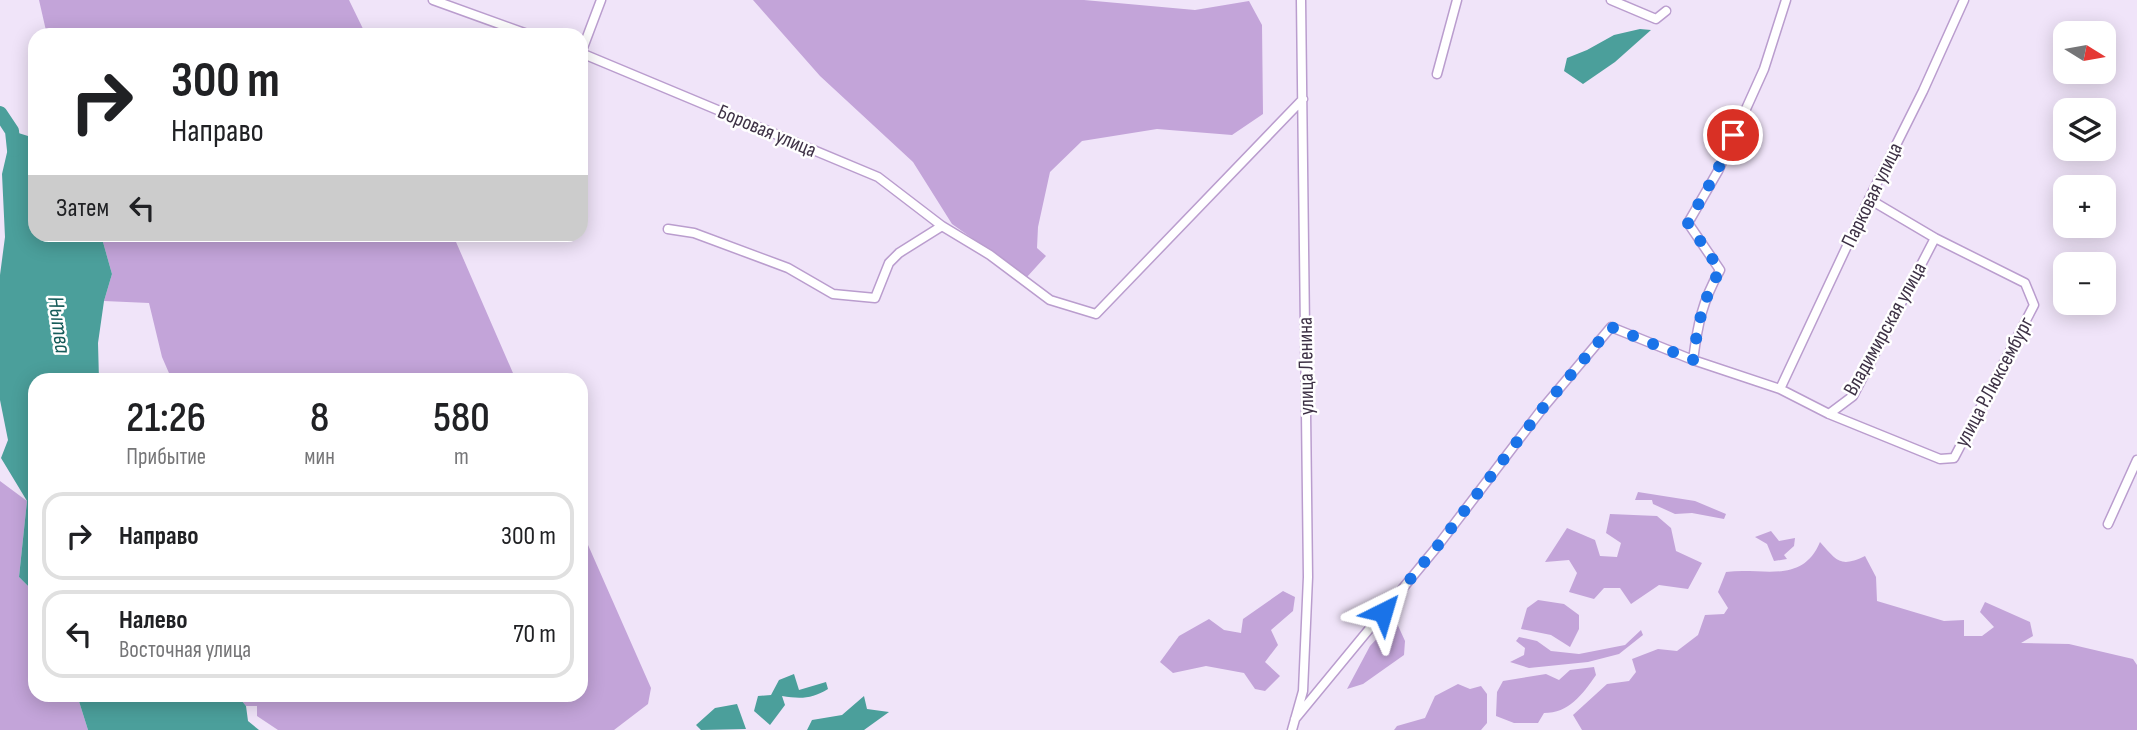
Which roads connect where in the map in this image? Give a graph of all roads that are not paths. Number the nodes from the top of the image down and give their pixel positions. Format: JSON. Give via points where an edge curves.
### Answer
{"nodes":[{"id":1,"x":433,"y":0,"type":"edge"},
{"id":2,"x":601,"y":0,"type":"edge"},
{"id":3,"x":1301,"y":0,"type":"edge"},
{"id":4,"x":1458,"y":0,"type":"edge"},
{"id":5,"x":1611,"y":0,"type":"edge"},
{"id":6,"x":1786,"y":0,"type":"edge"},
{"id":7,"x":1964,"y":0,"type":"edge"},
{"id":8,"x":1666,"y":11,"type":"dead end"},
{"id":9,"x":511,"y":28,"type":"edge"},
{"id":10,"x":588,"y":34,"type":"edge"},
{"id":11,"x":588,"y":56,"type":"edge"},
{"id":12,"x":1437,"y":74,"type":"dead end"},
{"id":13,"x":1303,"y":99,"type":"junction"},
{"id":14,"x":1868,"y":199,"type":"junction"},
{"id":15,"x":942,"y":226,"type":"junction"},
{"id":16,"x":668,"y":229,"type":"dead end"},
{"id":17,"x":1935,"y":239,"type":"junction"},
{"id":18,"x":1693,"y":360,"type":"junction"},
{"id":19,"x":1780,"y":390,"type":"junction"},
{"id":20,"x":1829,"y":414,"type":"junction"},
{"id":21,"x":2137,"y":460,"type":"edge"},
{"id":22,"x":2108,"y":524,"type":"dead end"},
{"id":23,"x":1295,"y":719,"type":"junction"},
{"id":24,"x":1292,"y":730,"type":"edge"}],
"edges":[{"from":1,"to":9,"type":"street"},
{"from":2,"to":10,"type":"street"},
{"from":3,"to":13,"type":"street","name":"улица Ленина"},
{"from":4,"to":12,"type":"street"},
{"from":5,"to":8,"type":"street","via":[[1656,19]]},
{"from":6,"to":18,"type":"street","via":[[1764,69],[1688,223],[1720,270],[1706,295]]},
{"from":7,"to":14,"type":"street","name":"Парковая улица"},
{"from":11,"to":15,"type":"street","name":"Боровая улица","via":[[878,177]]},
{"from":13,"to":15,"type":"street","name":"Боровая улица","via":[[1096,314],[1050,300]]},
{"from":13,"to":23,"type":"street","name":"улица Ленина","via":[[1308,577],[1303,691]]},
{"from":14,"to":17,"type":"street"},
{"from":14,"to":19,"type":"street","name":"Парковая улица"},
{"from":15,"to":16,"type":"street","via":[[889,263],[875,298],[833,294],[788,268],[694,233]]},
{"from":17,"to":20,"type":"street","name":"Владимирская улица","via":[[1853,396]]},
{"from":17,"to":20,"type":"street","name":"улица Р.Люксембург","via":[[2025,283],[2034,305],[1954,458],[1940,460]]},
{"from":18,"to":19,"type":"street"},
{"from":18,"to":23,"type":"street","via":[[1611,327]]},
{"from":19,"to":20,"type":"street"},
{"from":21,"to":22,"type":"street"},
{"from":23,"to":24,"type":"street","name":"улица Ленина"}]}
